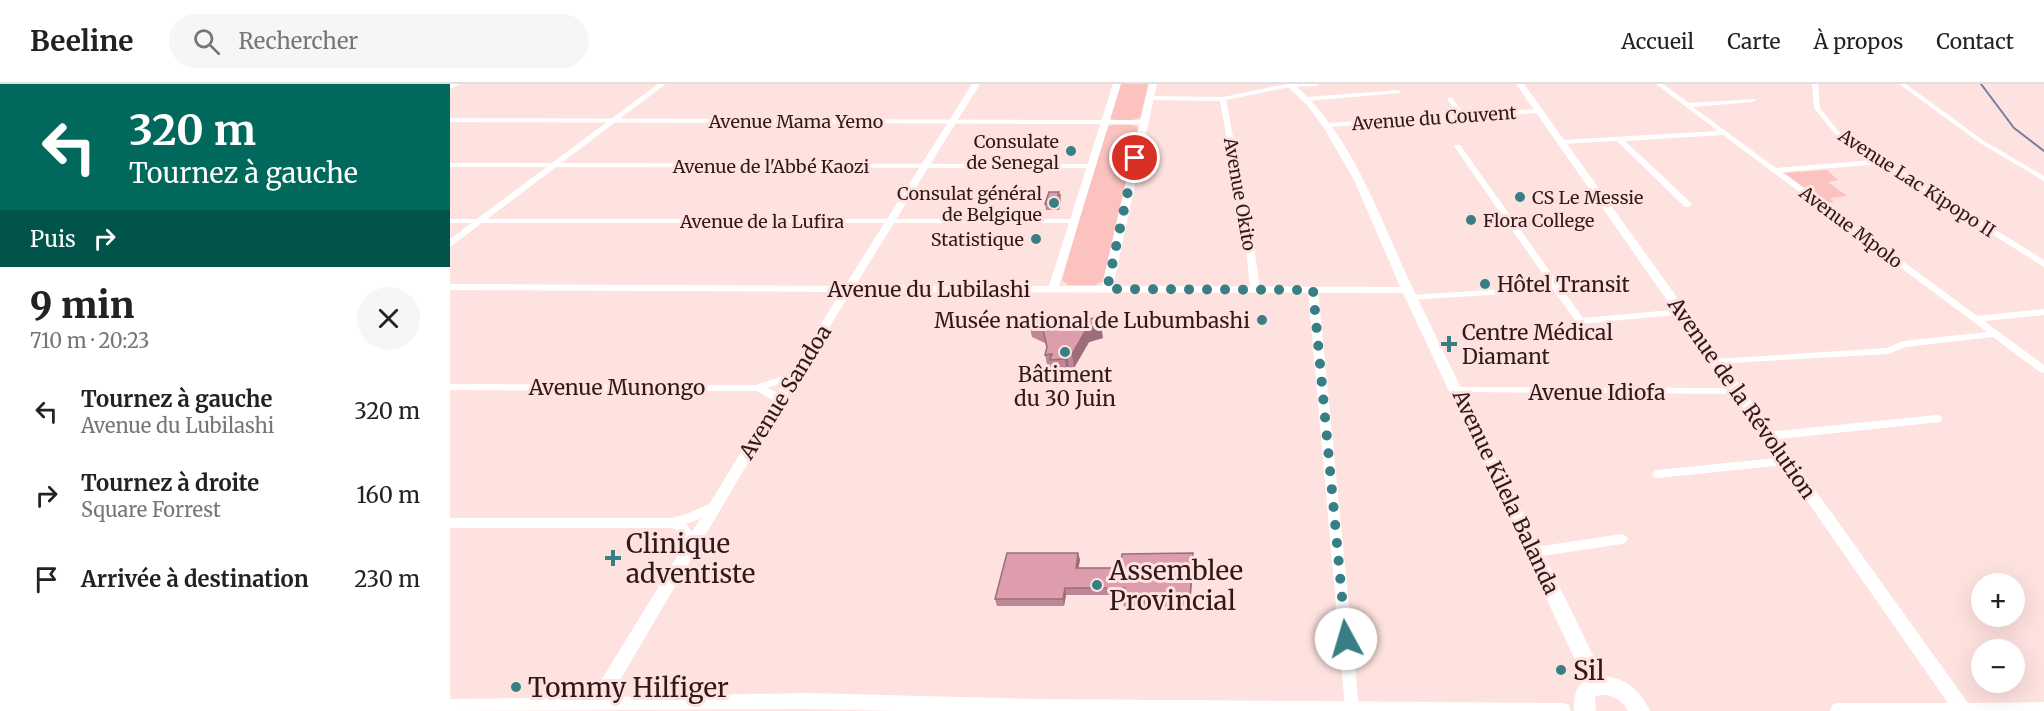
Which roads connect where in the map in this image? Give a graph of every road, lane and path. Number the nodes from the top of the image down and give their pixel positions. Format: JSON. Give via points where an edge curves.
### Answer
{"nodes":[{"id":1,"x":456,"y":84,"type":"edge"},
{"id":2,"x":662,"y":84,"type":"edge"},
{"id":3,"x":976,"y":84,"type":"edge"},
{"id":4,"x":1117,"y":84,"type":"edge"},
{"id":5,"x":1153,"y":84,"type":"edge"},
{"id":6,"x":1316,"y":84,"type":"edge"},
{"id":7,"x":1520,"y":84,"type":"edge"},
{"id":8,"x":1659,"y":84,"type":"edge"},
{"id":9,"x":1815,"y":84,"type":"edge"},
{"id":10,"x":1902,"y":84,"type":"edge"},
{"id":11,"x":1290,"y":85,"type":"edge"},
{"id":12,"x":450,"y":87,"type":"edge"},
{"id":13,"x":1398,"y":92,"type":"dead end"},
{"id":14,"x":1149,"y":98,"type":"junction"},
{"id":15,"x":1223,"y":99,"type":"junction"},
{"id":16,"x":1307,"y":99,"type":"junction"},
{"id":17,"x":1450,"y":99,"type":"dead end"},
{"id":18,"x":1753,"y":100,"type":"dead end"},
{"id":19,"x":1688,"y":105,"type":"junction"},
{"id":20,"x":1539,"y":111,"type":"junction"},
{"id":21,"x":1462,"y":116,"type":"junction"},
{"id":22,"x":450,"y":120,"type":"edge"},
{"id":23,"x":614,"y":121,"type":"junction"},
{"id":24,"x":952,"y":122,"type":"junction"},
{"id":25,"x":1104,"y":122,"type":"junction"},
{"id":26,"x":1143,"y":122,"type":"junction"},
{"id":27,"x":1328,"y":125,"type":"junction"},
{"id":28,"x":1724,"y":133,"type":"junction"},
{"id":29,"x":1619,"y":139,"type":"junction"},
{"id":30,"x":1561,"y":142,"type":"junction"},
{"id":31,"x":1458,"y":146,"type":"dead end"},
{"id":32,"x":1881,"y":162,"type":"junction"},
{"id":33,"x":450,"y":165,"type":"edge"},
{"id":34,"x":555,"y":165,"type":"junction"},
{"id":35,"x":926,"y":166,"type":"junction"},
{"id":36,"x":1091,"y":166,"type":"junction"},
{"id":37,"x":1775,"y":170,"type":"junction"},
{"id":38,"x":2044,"y":179,"type":"edge"},
{"id":39,"x":1688,"y":205,"type":"dead end"},
{"id":40,"x":450,"y":220,"type":"edge"},
{"id":41,"x":482,"y":221,"type":"junction"},
{"id":42,"x":891,"y":221,"type":"junction"},
{"id":43,"x":1073,"y":221,"type":"junction"},
{"id":44,"x":450,"y":244,"type":"edge"},
{"id":45,"x":2044,"y":264,"type":"edge"},
{"id":46,"x":450,"y":287,"type":"edge"},
{"id":47,"x":1557,"y":288,"type":"junction"},
{"id":48,"x":850,"y":289,"type":"junction"},
{"id":49,"x":1053,"y":289,"type":"junction"},
{"id":50,"x":1107,"y":289,"type":"junction"},
{"id":51,"x":1255,"y":289,"type":"junction"},
{"id":52,"x":1313,"y":290,"type":"junction"},
{"id":53,"x":1410,"y":294,"type":"junction"},
{"id":54,"x":1682,"y":312,"type":"junction"},
{"id":55,"x":2044,"y":312,"type":"edge"},
{"id":56,"x":1976,"y":319,"type":"junction"},
{"id":57,"x":1995,"y":334,"type":"junction"},
{"id":58,"x":1716,"y":362,"type":"junction"},
{"id":59,"x":2044,"y":370,"type":"edge"},
{"id":60,"x":795,"y":375,"type":"junction"},
{"id":61,"x":450,"y":387,"type":"edge"},
{"id":62,"x":757,"y":388,"type":"junction"},
{"id":63,"x":1458,"y":390,"type":"junction"},
{"id":64,"x":1737,"y":391,"type":"junction"},
{"id":65,"x":779,"y":400,"type":"junction"},
{"id":66,"x":1937,"y":419,"type":"dead end"},
{"id":67,"x":1768,"y":436,"type":"junction"},
{"id":68,"x":1786,"y":461,"type":"junction"},
{"id":69,"x":1658,"y":474,"type":"dead end"},
{"id":70,"x":716,"y":505,"type":"junction"},
{"id":71,"x":450,"y":523,"type":"edge"},
{"id":72,"x":672,"y":523,"type":"junction"},
{"id":73,"x":1622,"y":539,"type":"dead end"},
{"id":74,"x":694,"y":542,"type":"junction"},
{"id":75,"x":1535,"y":552,"type":"junction"},
{"id":76,"x":1597,"y":685,"type":"junction"},
{"id":77,"x":597,"y":703,"type":"junction"},
{"id":78,"x":715,"y":706,"type":"edge"},
{"id":79,"x":454,"y":708,"type":"edge"},
{"id":80,"x":1352,"y":708,"type":"junction"},
{"id":81,"x":1037,"y":709,"type":"edge"},
{"id":82,"x":1217,"y":710,"type":"edge"},
{"id":83,"x":1305,"y":710,"type":"edge"},
{"id":84,"x":1449,"y":710,"type":"edge"},
{"id":85,"x":1964,"y":710,"type":"edge"},
{"id":86,"x":2044,"y":710,"type":"edge"},
{"id":87,"x":1563,"y":711,"type":"edge"},
{"id":88,"x":1585,"y":711,"type":"edge"},
{"id":89,"x":1639,"y":711,"type":"edge"},
{"id":90,"x":1838,"y":711,"type":"edge"}],
"edges":[{"from":1,"to":12,"type":"street"},
{"from":2,"to":23,"type":"street"},
{"from":3,"to":24,"type":"street","name":"Avenue Sandoa"},
{"from":4,"to":25,"type":"street"},
{"from":5,"to":14,"type":"street"},
{"from":6,"to":11,"type":"street"},
{"from":7,"to":20,"type":"street","name":"Avenue de la Révolution"},
{"from":8,"to":19,"type":"street","name":"Avenue Mpolo"},
{"from":9,"to":32,"type":"street","name":"Avenue Lac Kipopo II","via":[[1817,108],[1825,121]]},
{"from":10,"to":38,"type":"street","via":[[1982,142]]},
{"from":11,"to":15,"type":"street"},
{"from":11,"to":16,"type":"main road","name":"Avenue Kilela Balanda"},
{"from":13,"to":16,"type":"street"},
{"from":14,"to":15,"type":"street"},
{"from":14,"to":26,"type":"street"},
{"from":15,"to":51,"type":"street","name":"Avenue Okito"},
{"from":16,"to":27,"type":"main road","name":"Avenue Kilela Balanda"},
{"from":17,"to":21,"type":"street"},
{"from":18,"to":19,"type":"street"},
{"from":19,"to":28,"type":"street","name":"Avenue Mpolo"},
{"from":20,"to":21,"type":"street","name":"Avenue du Couvent"},
{"from":20,"to":30,"type":"street","name":"Avenue de la Révolution"},
{"from":21,"to":27,"type":"street","name":"Avenue du Couvent"},
{"from":22,"to":23,"type":"street","name":"Avenue Mama Yemo"},
{"from":23,"to":24,"type":"street","name":"Avenue Mama Yemo"},
{"from":23,"to":34,"type":"street"},
{"from":24,"to":25,"type":"street","name":"Avenue Mama Yemo"},
{"from":24,"to":35,"type":"street","name":"Avenue Sandoa"},
{"from":25,"to":26,"type":"street","name":"Avenue Mama Yemo"},
{"from":25,"to":36,"type":"street"},
{"from":26,"to":50,"type":"street"},
{"from":27,"to":53,"type":"main road","name":"Avenue Kilela Balanda"},
{"from":28,"to":29,"type":"street"},
{"from":28,"to":37,"type":"street","name":"Avenue Mpolo"},
{"from":29,"to":30,"type":"street"},
{"from":29,"to":39,"type":"street"},
{"from":30,"to":54,"type":"street","name":"Avenue de la Révolution"},
{"from":31,"to":47,"type":"street"},
{"from":32,"to":37,"type":"street"},
{"from":32,"to":45,"type":"street","name":"Avenue Lac Kipopo II"},
{"from":33,"to":34,"type":"street","name":"Avenue de l'Abbé Kaozi"},
{"from":34,"to":35,"type":"street","name":"Avenue de l'Abbé Kaozi"},
{"from":34,"to":41,"type":"street"},
{"from":35,"to":36,"type":"street","name":"Avenue de l'Abbé Kaozi"},
{"from":35,"to":42,"type":"street","name":"Avenue Sandoa"},
{"from":36,"to":43,"type":"street"},
{"from":37,"to":56,"type":"street","name":"Avenue Mpolo"},
{"from":40,"to":41,"type":"street","name":"Avenue de la Lufira"},
{"from":41,"to":42,"type":"street","name":"Avenue de la Lufira"},
{"from":41,"to":44,"type":"street"},
{"from":42,"to":43,"type":"street","name":"Avenue de la Lufira"},
{"from":42,"to":48,"type":"street","name":"Avenue Sandoa"},
{"from":43,"to":49,"type":"street"},
{"from":46,"to":48,"type":"street","name":"Avenue du Lubilashi"},
{"from":47,"to":53,"type":"street"},
{"from":47,"to":54,"type":"street","via":[[1581,322]]},
{"from":48,"to":49,"type":"street","name":"Avenue du Lubilashi"},
{"from":48,"to":60,"type":"street","name":"Avenue Sandoa"},
{"from":49,"to":50,"type":"street","name":"Avenue du Lubilashi"},
{"from":50,"to":51,"type":"street","name":"Avenue du Lubilashi"},
{"from":51,"to":52,"type":"street","name":"Avenue du Lubilashi"},
{"from":52,"to":53,"type":"street","name":"Avenue du Lubilashi"},
{"from":52,"to":80,"type":"street"},
{"from":53,"to":63,"type":"main road","name":"Avenue Kilela Balanda"},
{"from":54,"to":58,"type":"street","name":"Avenue de la Révolution"},
{"from":55,"to":56,"type":"street"},
{"from":56,"to":57,"type":"street","name":"Avenue Mpolo"},
{"from":57,"to":58,"type":"street","via":[[1903,344],[1889,351]]},
{"from":57,"to":59,"type":"street","name":"Avenue Mpolo"},
{"from":58,"to":64,"type":"street","name":"Avenue de la Révolution"},
{"from":60,"to":62,"type":"street"},
{"from":60,"to":65,"type":"street","name":"Avenue Sandoa"},
{"from":61,"to":62,"type":"street","name":"Avenue Munongo"},
{"from":62,"to":65,"type":"street","name":"Avenue Munongo"},
{"from":63,"to":64,"type":"street","name":"Avenue Idiofa"},
{"from":63,"to":75,"type":"main road","name":"Avenue Kilela Balanda"},
{"from":64,"to":67,"type":"street","name":"Avenue de la Révolution"},
{"from":65,"to":70,"type":"street","name":"Avenue Sandoa"},
{"from":66,"to":67,"type":"street"},
{"from":67,"to":68,"type":"street","name":"Avenue de la Révolution"},
{"from":68,"to":69,"type":"street"},
{"from":68,"to":85,"type":"street","name":"Avenue de la Révolution"},
{"from":70,"to":72,"type":"street"},
{"from":70,"to":74,"type":"street","name":"Avenue Sandoa"},
{"from":71,"to":72,"type":"street"},
{"from":72,"to":74,"type":"street","via":[[684,528]]},
{"from":73,"to":75,"type":"street"},
{"from":74,"to":77,"type":"street","name":"Avenue Sandoa"},
{"from":75,"to":76,"type":"main road","name":"Avenue Kilela Balanda"},
{"from":76,"to":88,"type":"main road","via":[[1586,692]]},
{"from":76,"to":89,"type":"main road","via":[[1620,689],[1634,699]]},
{"from":77,"to":78,"type":"street"},
{"from":77,"to":79,"type":"street"},
{"from":78,"to":81,"type":"street","via":[[806,701]]},
{"from":80,"to":83,"type":"street"},
{"from":80,"to":84,"type":"street"},
{"from":81,"to":82,"type":"street"},
{"from":82,"to":83,"type":"street"},
{"from":84,"to":87,"type":"street"},
{"from":85,"to":86,"type":"street"},
{"from":85,"to":90,"type":"street"}]}
